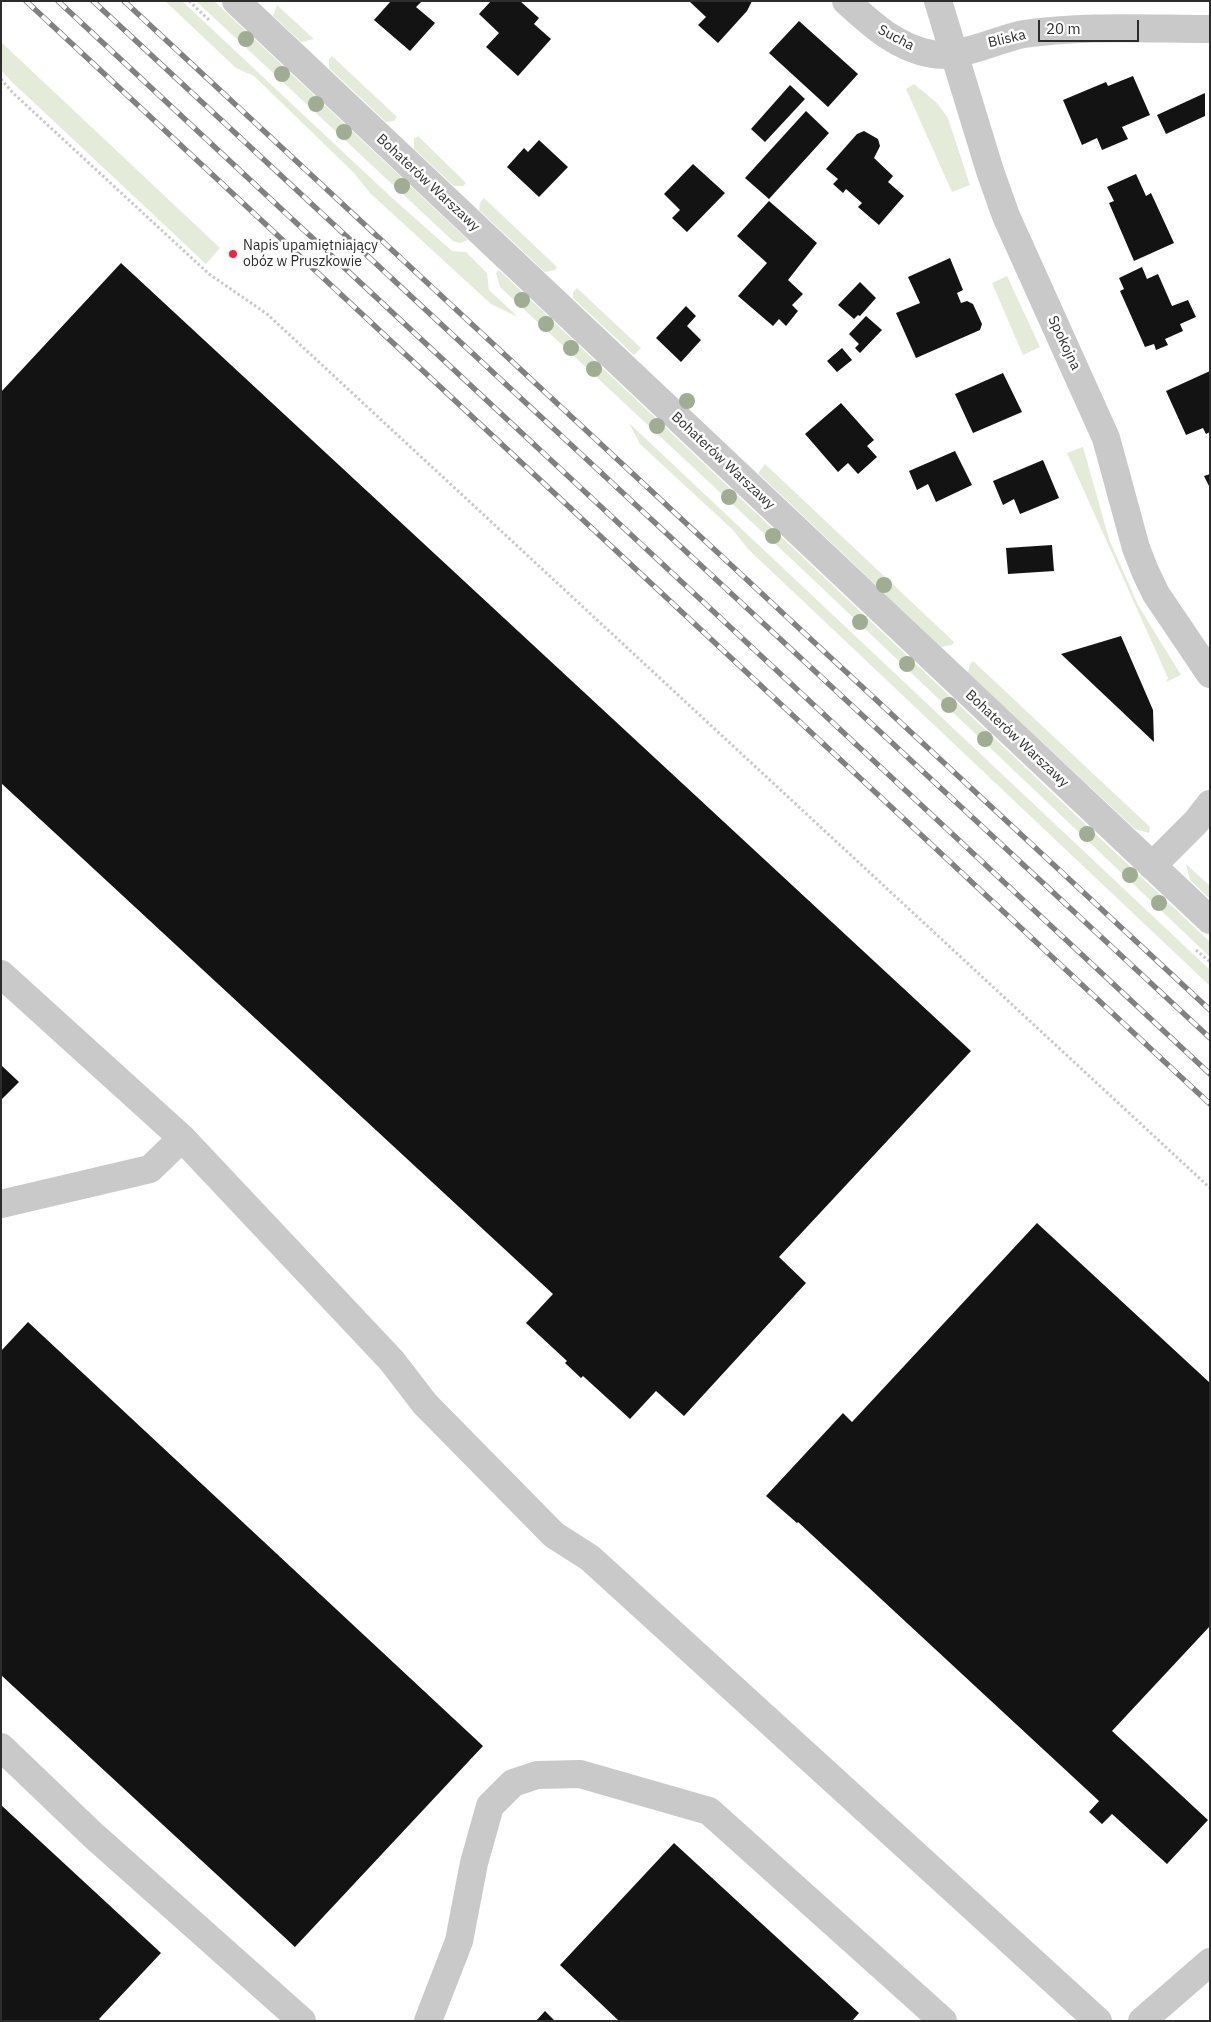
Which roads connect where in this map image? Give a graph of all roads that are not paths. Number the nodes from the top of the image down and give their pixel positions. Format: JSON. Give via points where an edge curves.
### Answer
{"nodes":[{"id":1,"x":236,"y":1,"type":"edge"},
{"id":2,"x":846,"y":1,"type":"edge"},
{"id":3,"x":938,"y":1,"type":"edge"},
{"id":4,"x":1210,"y":29,"type":"edge"},
{"id":5,"x":955,"y":52,"type":"junction"},
{"id":6,"x":1210,"y":674,"type":"edge"},
{"id":7,"x":1210,"y":804,"type":"edge"},
{"id":8,"x":1152,"y":866,"type":"junction"},
{"id":9,"x":1210,"y":920,"type":"edge"},
{"id":10,"x":1,"y":974,"type":"edge"},
{"id":11,"x":182,"y":1138,"type":"junction"},
{"id":12,"x":1,"y":1204,"type":"edge"},
{"id":13,"x":1,"y":1747,"type":"edge"},
{"id":14,"x":1210,"y":1962,"type":"edge"},
{"id":15,"x":302,"y":2021,"type":"edge"},
{"id":16,"x":428,"y":2021,"type":"edge"},
{"id":17,"x":943,"y":2021,"type":"edge"},
{"id":18,"x":1098,"y":2021,"type":"edge"},
{"id":19,"x":1142,"y":2021,"type":"edge"}],
"edges":[{"from":1,"to":8,"type":"street","name":"Bohaterów Warszawy"},
{"from":2,"to":5,"type":"street","name":"Sucha","via":[[877,30],[914,49],[932,54]]},
{"from":3,"to":5,"type":"street","name":"Spokojna"},
{"from":4,"to":5,"type":"street","name":"Bliska","via":[[1076,29],[1024,34]]},
{"from":5,"to":6,"type":"street","name":"Spokojna","via":[[1006,216],[1106,438],[1145,571],[1156,594]]},
{"from":7,"to":8,"type":"street"},
{"from":8,"to":9,"type":"street","name":"Bohaterów Warszawy"},
{"from":10,"to":11,"type":"street"},
{"from":11,"to":12,"type":"street","via":[[150,1169]]},
{"from":11,"to":18,"type":"street","via":[[392,1360],[425,1404],[554,1535],[590,1558]]},
{"from":13,"to":15,"type":"street","via":[[94,1836]]},
{"from":14,"to":19,"type":"street"},
{"from":16,"to":17,"type":"street","via":[[459,1941],[474,1863],[490,1806],[513,1783],[537,1775],[580,1774],[709,1811]]}]}
